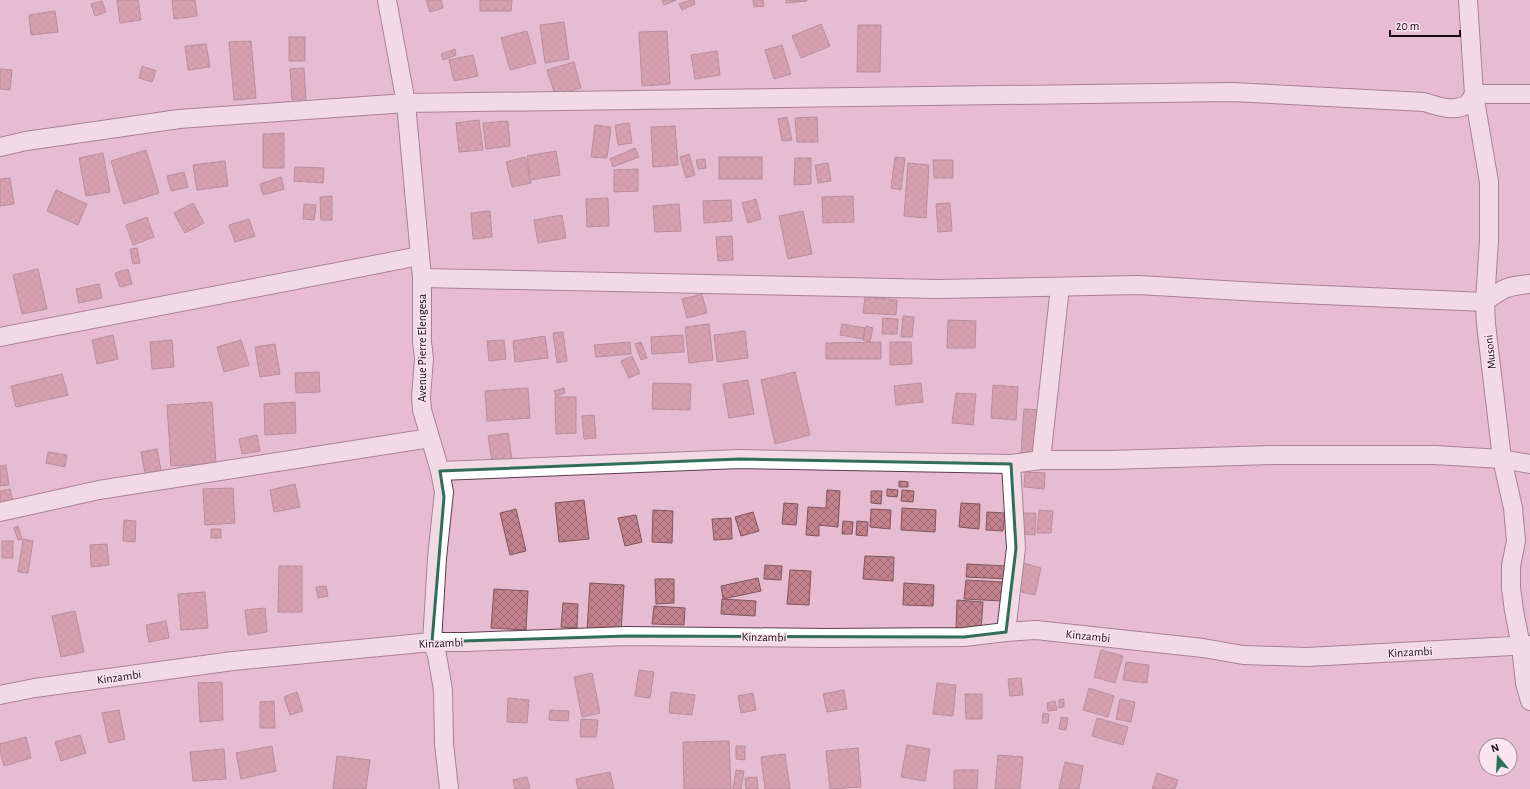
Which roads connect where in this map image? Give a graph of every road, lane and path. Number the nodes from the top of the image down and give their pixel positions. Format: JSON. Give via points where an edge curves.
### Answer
{"nodes":[{"id":1,"x":387,"y":0,"type":"edge"},
{"id":2,"x":1468,"y":0,"type":"edge"},
{"id":3,"x":1474,"y":94,"type":"junction"},
{"id":4,"x":1530,"y":94,"type":"edge"},
{"id":5,"x":406,"y":103,"type":"junction"},
{"id":6,"x":0,"y":147,"type":"edge"},
{"id":7,"x":420,"y":256,"type":"junction"},
{"id":8,"x":422,"y":278,"type":"junction"},
{"id":9,"x":1530,"y":284,"type":"edge"},
{"id":10,"x":1060,"y":287,"type":"junction"},
{"id":11,"x":1485,"y":302,"type":"junction"},
{"id":12,"x":0,"y":337,"type":"edge"},
{"id":13,"x":430,"y":438,"type":"junction"},
{"id":14,"x":1502,"y":459,"type":"junction"},
{"id":15,"x":1041,"y":460,"type":"junction"},
{"id":16,"x":1011,"y":464,"type":"junction"},
{"id":17,"x":1530,"y":464,"type":"edge"},
{"id":18,"x":440,"y":471,"type":"junction"},
{"id":19,"x":0,"y":512,"type":"edge"},
{"id":20,"x":1006,"y":632,"type":"junction"},
{"id":21,"x":432,"y":642,"type":"junction"},
{"id":22,"x":1525,"y":646,"type":"edge"},
{"id":23,"x":0,"y":695,"type":"edge"},
{"id":24,"x":1530,"y":701,"type":"edge"},
{"id":25,"x":449,"y":789,"type":"edge"}],
"edges":[{"from":1,"to":5,"type":"street","name":"Avenue Pierre Elengesa"},
{"from":2,"to":3,"type":"street","name":"Musoni"},
{"from":3,"to":4,"type":"street"},
{"from":3,"to":5,"type":"street","via":[[1467,104],[1454,108],[1442,108],[1424,102],[1232,92]]},
{"from":3,"to":11,"type":"street","name":"Musoni","via":[[1489,182]]},
{"from":5,"to":6,"type":"street","via":[[179,119]]},
{"from":5,"to":7,"type":"street","name":"Avenue Pierre Elengesa"},
{"from":7,"to":8,"type":"street","name":"Avenue Pierre Elengesa"},
{"from":7,"to":12,"type":"street"},
{"from":8,"to":10,"type":"street","via":[[930,289]]},
{"from":8,"to":13,"type":"street","name":"Avenue Pierre Elengesa","via":[[424,358],[421,398]]},
{"from":9,"to":11,"type":"street","via":[[1500,290]]},
{"from":10,"to":11,"type":"street","via":[[1138,285]]},
{"from":10,"to":15,"type":"street"},
{"from":11,"to":14,"type":"street","name":"Musoni"},
{"from":13,"to":18,"type":"street","name":"Avenue Pierre Elengesa"},
{"from":13,"to":19,"type":"street","via":[[98,490]]},
{"from":14,"to":15,"type":"street","via":[[1434,455],[1276,455]]},
{"from":14,"to":17,"type":"street"},
{"from":14,"to":22,"type":"street","name":"Musoni","via":[[1513,508],[1516,541],[1511,566],[1511,588],[1514,611]]},
{"from":15,"to":16,"type":"street"},
{"from":16,"to":18,"type":"street","via":[[740,459]]},
{"from":16,"to":20,"type":"street","via":[[1016,548]]},
{"from":18,"to":21,"type":"street","name":"Avenue Pierre Elengesa","via":[[444,497]]},
{"from":20,"to":21,"type":"street","name":"Kinzambi","via":[[964,637],[627,636]]},
{"from":20,"to":22,"type":"street","name":"Kinzambi","via":[[1036,630],[1203,648],[1243,655],[1307,657]]},
{"from":21,"to":23,"type":"street","name":"Kinzambi","via":[[233,662],[35,688]]},
{"from":21,"to":25,"type":"street","name":"Avenue Pierre Elengesa","via":[[442,690]]},
{"from":22,"to":24,"type":"street","name":"Musoni","via":[[1523,672]]}]}
